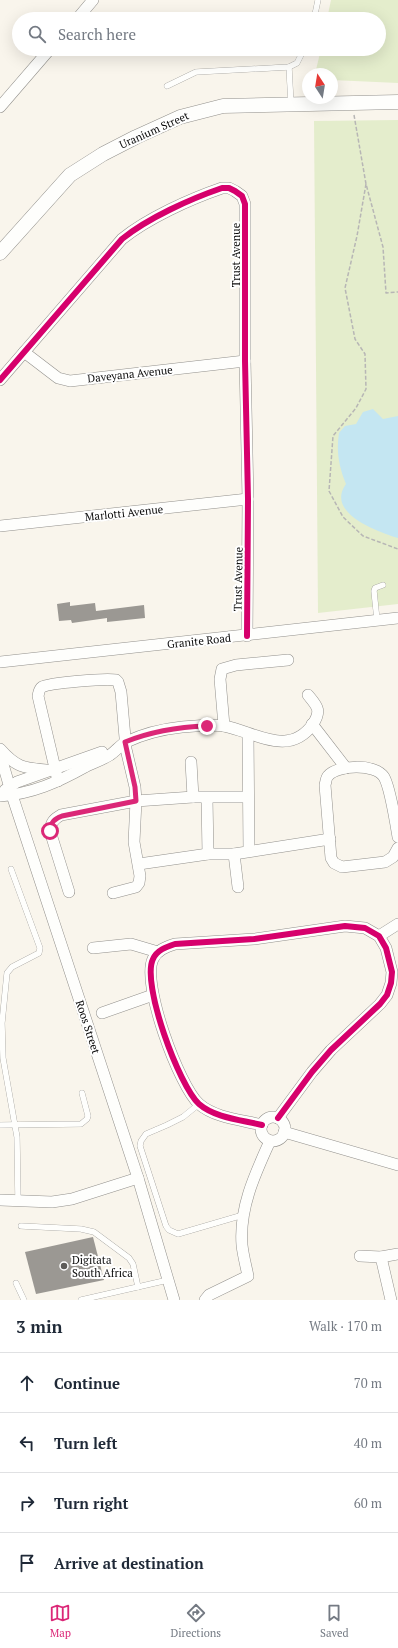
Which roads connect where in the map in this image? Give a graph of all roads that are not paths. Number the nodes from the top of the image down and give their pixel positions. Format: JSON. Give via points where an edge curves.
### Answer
{"nodes":[{"id":1,"x":93,"y":0,"type":"edge"},
{"id":2,"x":318,"y":0,"type":"edge"},
{"id":3,"x":83,"y":12,"type":"edge"},
{"id":4,"x":315,"y":12,"type":"edge"},
{"id":5,"x":44,"y":56,"type":"edge"},
{"id":6,"x":300,"y":56,"type":"edge"},
{"id":7,"x":289,"y":67,"type":"junction"},
{"id":8,"x":167,"y":86,"type":"dead end"},
{"id":9,"x":398,"y":102,"type":"edge"},
{"id":10,"x":291,"y":104,"type":"junction"},
{"id":11,"x":0,"y":107,"type":"edge"},
{"id":12,"x":0,"y":253,"type":"edge"},
{"id":13,"x":24,"y":352,"type":"junction"},
{"id":14,"x":245,"y":361,"type":"junction"},
{"id":15,"x":0,"y":380,"type":"edge"},
{"id":16,"x":248,"y":499,"type":"junction"},
{"id":17,"x":0,"y":526,"type":"edge"},
{"id":18,"x":383,"y":585,"type":"dead end"},
{"id":19,"x":398,"y":618,"type":"edge"},
{"id":20,"x":377,"y":620,"type":"junction"},
{"id":21,"x":247,"y":636,"type":"junction"},
{"id":22,"x":288,"y":660,"type":"dead end"},
{"id":23,"x":0,"y":662,"type":"edge"},
{"id":24,"x":308,"y":695,"type":"dead end"},
{"id":25,"x":312,"y":724,"type":"junction"},
{"id":26,"x":224,"y":726,"type":"junction"},
{"id":27,"x":248,"y":734,"type":"junction"},
{"id":28,"x":125,"y":742,"type":"junction"},
{"id":29,"x":0,"y":748,"type":"edge"},
{"id":30,"x":116,"y":749,"type":"junction"},
{"id":31,"x":0,"y":754,"type":"edge"},
{"id":32,"x":191,"y":762,"type":"dead end"},
{"id":33,"x":346,"y":768,"type":"junction"},
{"id":34,"x":51,"y":769,"type":"junction"},
{"id":35,"x":58,"y":781,"type":"junction"},
{"id":36,"x":11,"y":791,"type":"junction"},
{"id":37,"x":0,"y":795,"type":"edge"},
{"id":38,"x":193,"y":797,"type":"junction"},
{"id":39,"x":248,"y":797,"type":"junction"},
{"id":40,"x":207,"y":798,"type":"junction"},
{"id":41,"x":136,"y":801,"type":"junction"},
{"id":42,"x":398,"y":838,"type":"edge"},
{"id":43,"x":330,"y":839,"type":"junction"},
{"id":44,"x":398,"y":848,"type":"edge"},
{"id":45,"x":249,"y":851,"type":"junction"},
{"id":46,"x":208,"y":854,"type":"junction"},
{"id":47,"x":234,"y":854,"type":"junction"},
{"id":48,"x":139,"y":864,"type":"junction"},
{"id":49,"x":12,"y":869,"type":"dead end"},
{"id":50,"x":238,"y":887,"type":"dead end"},
{"id":51,"x":69,"y":892,"type":"dead end"},
{"id":52,"x":113,"y":893,"type":"dead end"},
{"id":53,"x":398,"y":924,"type":"edge"},
{"id":54,"x":379,"y":936,"type":"junction"},
{"id":55,"x":93,"y":948,"type":"dead end"},
{"id":56,"x":158,"y":952,"type":"junction"},
{"id":57,"x":153,"y":995,"type":"junction"},
{"id":58,"x":102,"y":1013,"type":"dead end"},
{"id":59,"x":82,"y":1093,"type":"dead end"},
{"id":60,"x":199,"y":1104,"type":"junction"},
{"id":61,"x":278,"y":1118,"type":"junction"},
{"id":62,"x":262,"y":1125,"type":"junction"},
{"id":63,"x":0,"y":1126,"type":"edge"},
{"id":64,"x":14,"y":1126,"type":"junction"},
{"id":65,"x":284,"y":1132,"type":"junction"},
{"id":66,"x":270,"y":1141,"type":"junction"},
{"id":67,"x":398,"y":1165,"type":"edge"},
{"id":68,"x":138,"y":1178,"type":"junction"},
{"id":69,"x":0,"y":1200,"type":"edge"},
{"id":70,"x":18,"y":1201,"type":"junction"},
{"id":71,"x":243,"y":1215,"type":"junction"},
{"id":72,"x":21,"y":1226,"type":"dead end"},
{"id":73,"x":398,"y":1254,"type":"edge"},
{"id":74,"x":360,"y":1256,"type":"dead end"},
{"id":75,"x":381,"y":1257,"type":"junction"},
{"id":76,"x":168,"y":1280,"type":"junction"},
{"id":77,"x":16,"y":1282,"type":"dead end"},
{"id":78,"x":138,"y":1287,"type":"junction"},
{"id":79,"x":24,"y":1300,"type":"edge"},
{"id":80,"x":81,"y":1300,"type":"edge"},
{"id":81,"x":174,"y":1300,"type":"edge"},
{"id":82,"x":205,"y":1300,"type":"edge"},
{"id":83,"x":392,"y":1300,"type":"edge"}],
"edges":[{"from":1,"to":3,"type":"street"},
{"from":2,"to":4,"type":"lane"},
{"from":5,"to":11,"type":"street"},
{"from":6,"to":7,"type":"lane","via":[[297,63]]},
{"from":7,"to":8,"type":"lane","via":[[196,72]]},
{"from":7,"to":10,"type":"lane"},
{"from":9,"to":10,"type":"street","name":"Uranium Street"},
{"from":10,"to":12,"type":"street","name":"Uranium Street","via":[[214,107],[180,117],[136,137],[70,175]]},
{"from":13,"to":14,"type":"street","name":"Daveyana Avenue","via":[[58,378],[70,381]]},
{"from":13,"to":14,"type":"street","name":"Trust Avenue","via":[[122,239],[148,221],[212,192],[229,188],[242,196],[245,204]]},
{"from":13,"to":15,"type":"street","name":"Trust Avenue"},
{"from":14,"to":16,"type":"street","name":"Trust Avenue"},
{"from":16,"to":17,"type":"street","name":"Marlotti Avenue"},
{"from":16,"to":21,"type":"street","name":"Trust Avenue"},
{"from":18,"to":20,"type":"lane","via":[[374,591]]},
{"from":19,"to":20,"type":"street","name":"Granite Road"},
{"from":20,"to":21,"type":"street","name":"Granite Road"},
{"from":21,"to":23,"type":"street","name":"Granite Road"},
{"from":22,"to":26,"type":"street","via":[[236,665],[222,669],[220,679]]},
{"from":24,"to":25,"type":"street","via":[[318,711]]},
{"from":25,"to":27,"type":"street","via":[[299,737],[286,741]]},
{"from":25,"to":33,"type":"street"},
{"from":26,"to":27,"type":"street"},
{"from":26,"to":28,"type":"street","via":[[181,727],[157,731]]},
{"from":27,"to":39,"type":"street"},
{"from":28,"to":30,"type":"street"},
{"from":28,"to":34,"type":"street","via":[[121,692],[116,680],[47,685],[41,688],[38,696]]},
{"from":28,"to":41,"type":"street"},
{"from":29,"to":34,"type":"street","via":[[20,767]]},
{"from":30,"to":34,"type":"street"},
{"from":30,"to":35,"type":"street","via":[[110,755]]},
{"from":31,"to":36,"type":"street","name":"Roos Street"},
{"from":32,"to":38,"type":"street"},
{"from":33,"to":42,"type":"street","via":[[374,768],[385,778]]},
{"from":33,"to":43,"type":"street","via":[[331,773],[326,780]]},
{"from":34,"to":35,"type":"street"},
{"from":34,"to":36,"type":"street","via":[[17,782]]},
{"from":35,"to":36,"type":"street","via":[[22,794]]},
{"from":36,"to":37,"type":"street"},
{"from":36,"to":68,"type":"street","name":"Roos Street"},
{"from":38,"to":40,"type":"street"},
{"from":38,"to":41,"type":"street"},
{"from":39,"to":40,"type":"street"},
{"from":39,"to":45,"type":"street"},
{"from":40,"to":46,"type":"street"},
{"from":41,"to":48,"type":"street","via":[[134,842]]},
{"from":41,"to":51,"type":"street","via":[[54,819],[50,831]]},
{"from":43,"to":44,"type":"street","via":[[331,858],[342,868],[385,862],[394,857]]},
{"from":43,"to":45,"type":"street"},
{"from":45,"to":47,"type":"street"},
{"from":46,"to":47,"type":"street"},
{"from":46,"to":48,"type":"street"},
{"from":47,"to":50,"type":"street"},
{"from":48,"to":52,"type":"street","via":[[140,876],[136,887]]},
{"from":49,"to":64,"type":"lane","via":[[40,948],[39,953],[12,967],[7,973],[2,1023],[3,1058]]},
{"from":53,"to":54,"type":"street"},
{"from":54,"to":56,"type":"street","via":[[365,928],[345,926],[254,939],[175,944]]},
{"from":54,"to":61,"type":"street","via":[[386,948],[392,972],[387,995],[331,1050]]},
{"from":55,"to":56,"type":"street","via":[[132,944]]},
{"from":56,"to":57,"type":"street","via":[[150,966]]},
{"from":57,"to":58,"type":"street"},
{"from":57,"to":60,"type":"street","via":[[169,1049],[192,1097]]},
{"from":59,"to":64,"type":"lane","via":[[88,1116],[84,1122]]},
{"from":60,"to":62,"type":"street","via":[[215,1114]]},
{"from":60,"to":71,"type":"lane","via":[[183,1117],[146,1134],[141,1141],[140,1146],[166,1226],[178,1234]]},
{"from":61,"to":62,"type":"street","via":[[268,1118]]},
{"from":61,"to":65,"type":"street","via":[[283,1123]]},
{"from":62,"to":66,"type":"street","via":[[262,1133]]},
{"from":63,"to":64,"type":"lane"},
{"from":64,"to":70,"type":"lane","via":[[17,1137]]},
{"from":65,"to":66,"type":"street","via":[[278,1140]]},
{"from":65,"to":67,"type":"street"},
{"from":66,"to":71,"type":"street","via":[[256,1172]]},
{"from":68,"to":70,"type":"street","via":[[72,1199],[52,1202]]},
{"from":68,"to":76,"type":"street","name":"Roos Street"},
{"from":69,"to":70,"type":"street"},
{"from":71,"to":82,"type":"street","via":[[242,1247],[248,1276],[209,1295]]},
{"from":72,"to":78,"type":"lane","via":[[94,1232],[129,1258],[133,1264]]},
{"from":73,"to":75,"type":"street"},
{"from":74,"to":75,"type":"street"},
{"from":75,"to":83,"type":"street"},
{"from":76,"to":78,"type":"lane"},
{"from":76,"to":81,"type":"street","name":"Roos Street"},
{"from":77,"to":79,"type":"lane"},
{"from":78,"to":80,"type":"lane"}]}
